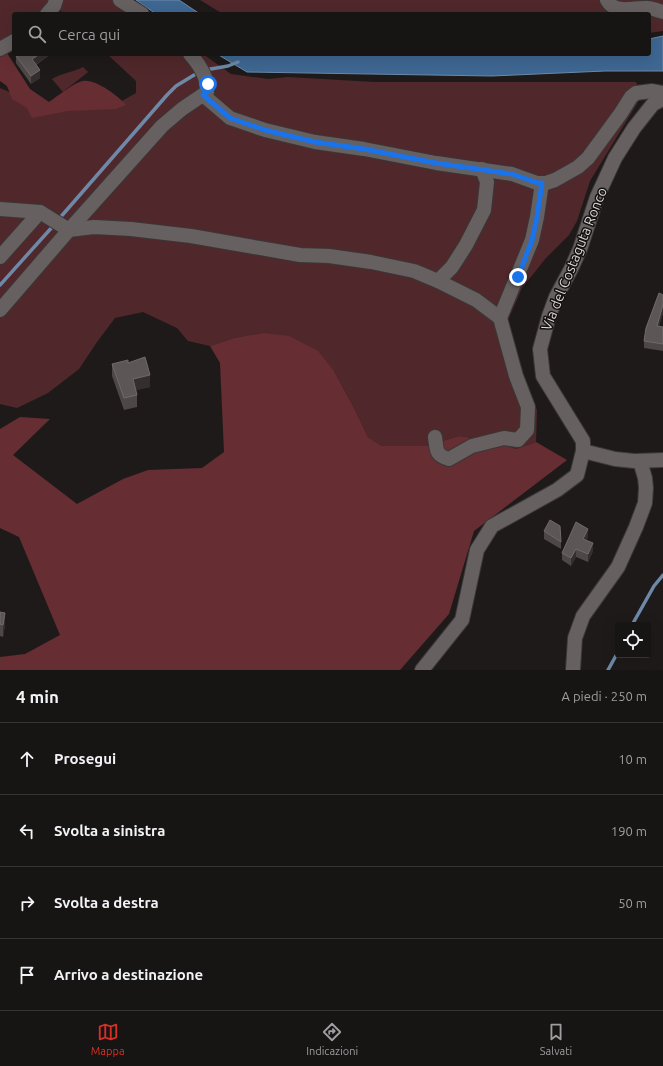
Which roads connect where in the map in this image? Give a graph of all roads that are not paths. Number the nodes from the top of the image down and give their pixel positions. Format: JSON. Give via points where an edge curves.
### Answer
{"nodes":[{"id":1,"x":56,"y":0,"type":"edge"},
{"id":2,"x":120,"y":0,"type":"edge"},
{"id":3,"x":607,"y":0,"type":"edge"},
{"id":4,"x":49,"y":12,"type":"edge"},
{"id":5,"x":139,"y":12,"type":"edge"},
{"id":6,"x":663,"y":12,"type":"edge"},
{"id":7,"x":12,"y":42,"type":"edge"},
{"id":8,"x":0,"y":49,"type":"edge"},
{"id":9,"x":192,"y":56,"type":"edge"},
{"id":10,"x":663,"y":93,"type":"edge"},
{"id":11,"x":203,"y":95,"type":"junction"},
{"id":12,"x":663,"y":99,"type":"edge"},
{"id":13,"x":482,"y":170,"type":"junction"},
{"id":14,"x":542,"y":183,"type":"junction"},
{"id":15,"x":0,"y":209,"type":"edge"},
{"id":16,"x":43,"y":213,"type":"junction"},
{"id":17,"x":66,"y":228,"type":"junction"},
{"id":18,"x":0,"y":257,"type":"edge"},
{"id":19,"x":438,"y":281,"type":"junction"},
{"id":20,"x":0,"y":310,"type":"edge"},
{"id":21,"x":500,"y":318,"type":"junction"},
{"id":22,"x":435,"y":438,"type":"dead end"},
{"id":23,"x":583,"y":451,"type":"junction"},
{"id":24,"x":663,"y":460,"type":"edge"},
{"id":25,"x":640,"y":461,"type":"junction"},
{"id":26,"x":422,"y":670,"type":"edge"},
{"id":27,"x":574,"y":670,"type":"edge"}],
"edges":[{"from":1,"to":4,"type":"street"},
{"from":2,"to":5,"type":"street"},
{"from":3,"to":6,"type":"street","via":[[616,9],[649,8]]},
{"from":7,"to":8,"type":"street"},
{"from":9,"to":11,"type":"street","via":[[208,84],[207,92]]},
{"from":10,"to":14,"type":"street","via":[[636,93],[588,158],[555,180]]},
{"from":11,"to":13,"type":"street","via":[[230,118],[265,130],[315,142]]},
{"from":11,"to":17,"type":"street","via":[[162,126]]},
{"from":12,"to":23,"type":"street","name":"Via del Costaguta Ronco","via":[[653,104],[615,158],[597,197],[580,249],[556,297],[540,348],[543,376],[582,441]]},
{"from":13,"to":14,"type":"street","via":[[512,174]]},
{"from":13,"to":19,"type":"street","via":[[487,182],[484,210],[452,268]]},
{"from":14,"to":21,"type":"street","via":[[532,240]]},
{"from":15,"to":16,"type":"street"},
{"from":16,"to":17,"type":"street"},
{"from":16,"to":18,"type":"street"},
{"from":17,"to":19,"type":"street","via":[[132,229],[191,236],[300,255],[371,262],[414,271]]},
{"from":17,"to":20,"type":"street"},
{"from":19,"to":21,"type":"street","via":[[476,300]]},
{"from":21,"to":22,"type":"street","via":[[528,408],[527,430],[518,440],[504,438],[472,446],[448,459],[440,457]]},
{"from":23,"to":25,"type":"street","via":[[615,459]]},
{"from":23,"to":26,"type":"street","via":[[577,475],[557,490],[492,526],[476,550],[462,620]]},
{"from":24,"to":25,"type":"street"},
{"from":25,"to":27,"type":"street","via":[[646,488],[644,503],[618,567],[583,616],[575,638]]}]}
